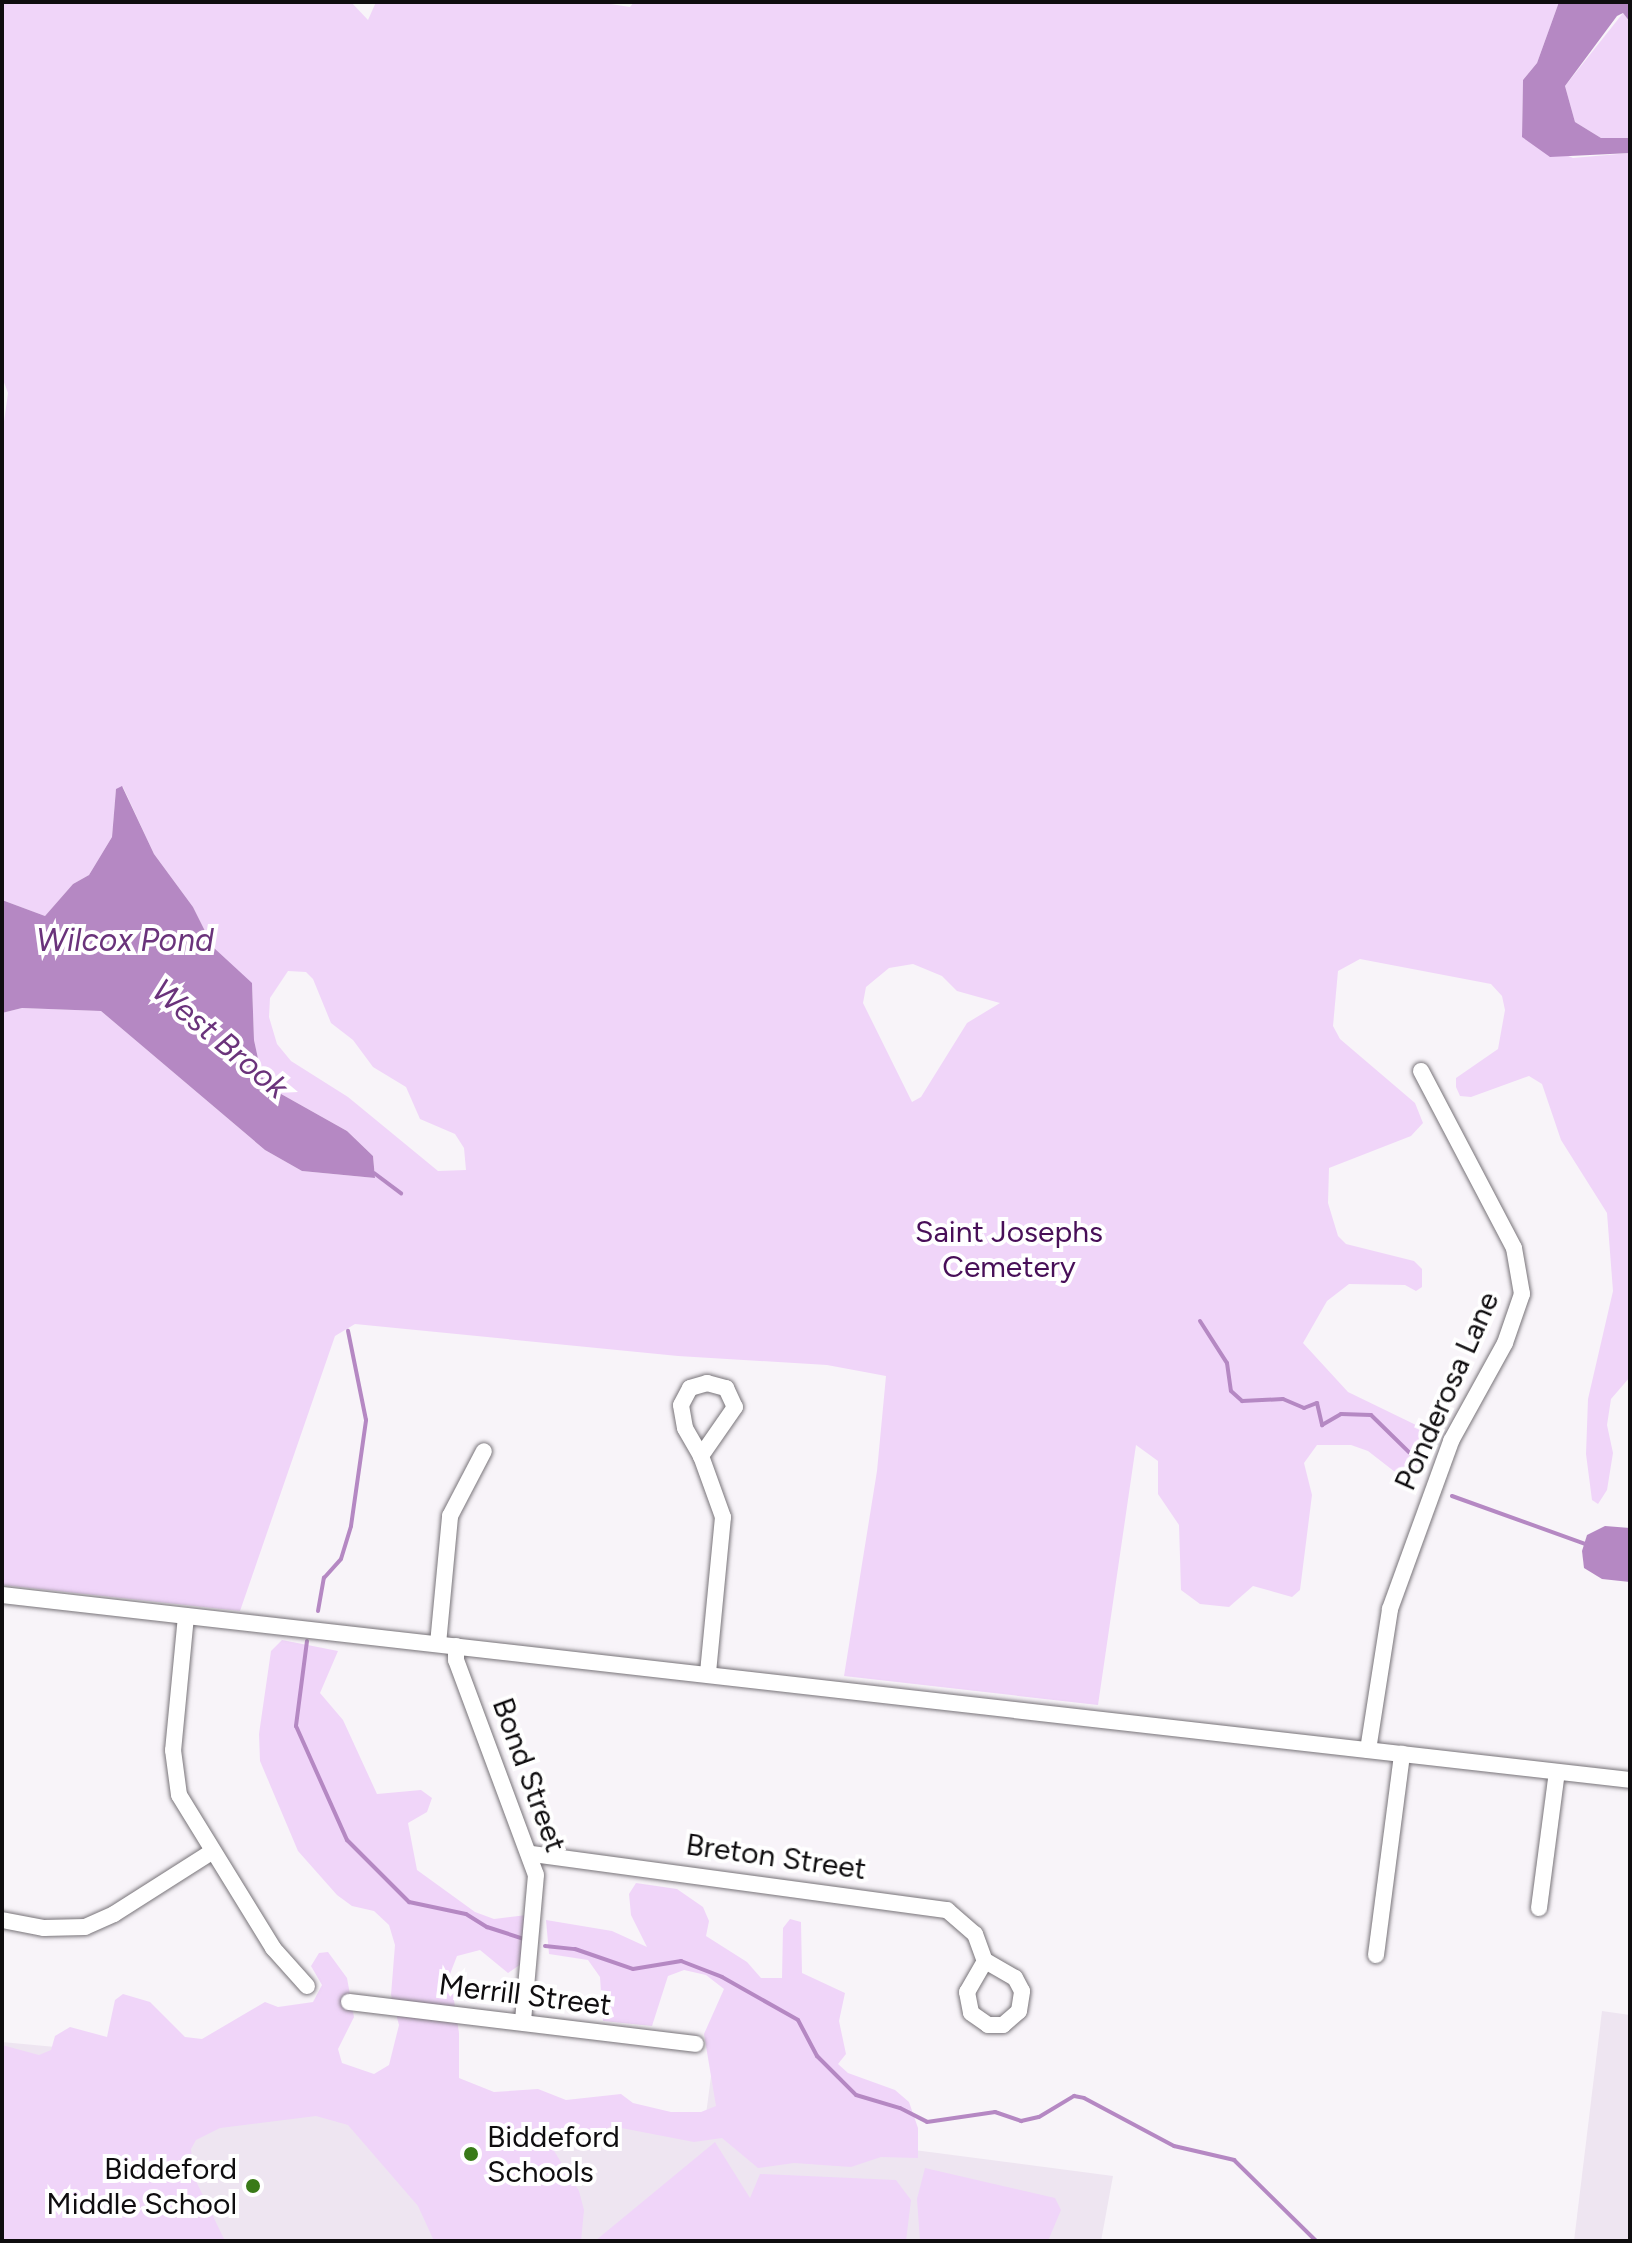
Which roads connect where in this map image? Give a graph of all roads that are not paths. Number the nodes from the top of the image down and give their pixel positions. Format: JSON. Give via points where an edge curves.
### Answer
{"nodes":[{"id":1,"x":1421,"y":1071,"type":"dead end"},
{"id":2,"x":484,"y":1451,"type":"dead end"},
{"id":3,"x":701,"y":1456,"type":"dead end"},
{"id":4,"x":2,"y":1595,"type":"edge"},
{"id":5,"x":186,"y":1616,"type":"junction"},
{"id":6,"x":438,"y":1644,"type":"junction"},
{"id":7,"x":456,"y":1646,"type":"junction"},
{"id":8,"x":708,"y":1674,"type":"junction"},
{"id":9,"x":1368,"y":1750,"type":"junction"},
{"id":10,"x":1402,"y":1754,"type":"junction"},
{"id":11,"x":1557,"y":1772,"type":"junction"},
{"id":12,"x":1630,"y":1780,"type":"edge"},
{"id":13,"x":213,"y":1851,"type":"junction"},
{"id":14,"x":532,"y":1854,"type":"junction"},
{"id":15,"x":1539,"y":1908,"type":"dead end"},
{"id":16,"x":2,"y":1920,"type":"edge"},
{"id":17,"x":1376,"y":1955,"type":"dead end"},
{"id":18,"x":985,"y":1961,"type":"dead end"},
{"id":19,"x":307,"y":1986,"type":"dead end"},
{"id":20,"x":349,"y":2002,"type":"dead end"},
{"id":21,"x":523,"y":2022,"type":"junction"},
{"id":22,"x":695,"y":2044,"type":"dead end"}],
"edges":[{"from":1,"to":9,"type":"street","name":"Ponderosa Lane","via":[[1509,1237],[1521,1269],[1522,1294],[1505,1343],[1445,1455],[1390,1609]]},
{"from":2,"to":6,"type":"street","via":[[450,1516]]},
{"from":3,"to":8,"type":"street","via":[[723,1511]]},
{"from":4,"to":5,"type":"street"},
{"from":5,"to":6,"type":"street"},
{"from":5,"to":13,"type":"street","via":[[174,1775],[184,1806]]},
{"from":6,"to":7,"type":"street"},
{"from":7,"to":8,"type":"street"},
{"from":7,"to":14,"type":"street","name":"Bond Street","via":[[456,1660]]},
{"from":8,"to":9,"type":"street"},
{"from":9,"to":10,"type":"street"},
{"from":10,"to":11,"type":"street"},
{"from":10,"to":17,"type":"street"},
{"from":11,"to":12,"type":"street"},
{"from":11,"to":15,"type":"street"},
{"from":13,"to":16,"type":"street","via":[[85,1927],[44,1928]]},
{"from":13,"to":19,"type":"street","via":[[281,1960]]},
{"from":14,"to":18,"type":"street","name":"Breton Street","via":[[930,1906],[965,1921]]},
{"from":14,"to":21,"type":"street","name":"Bond Street","via":[[537,1912]]},
{"from":20,"to":21,"type":"street","name":"Merrill Street"},
{"from":21,"to":22,"type":"street","name":"Merrill Street"}]}
